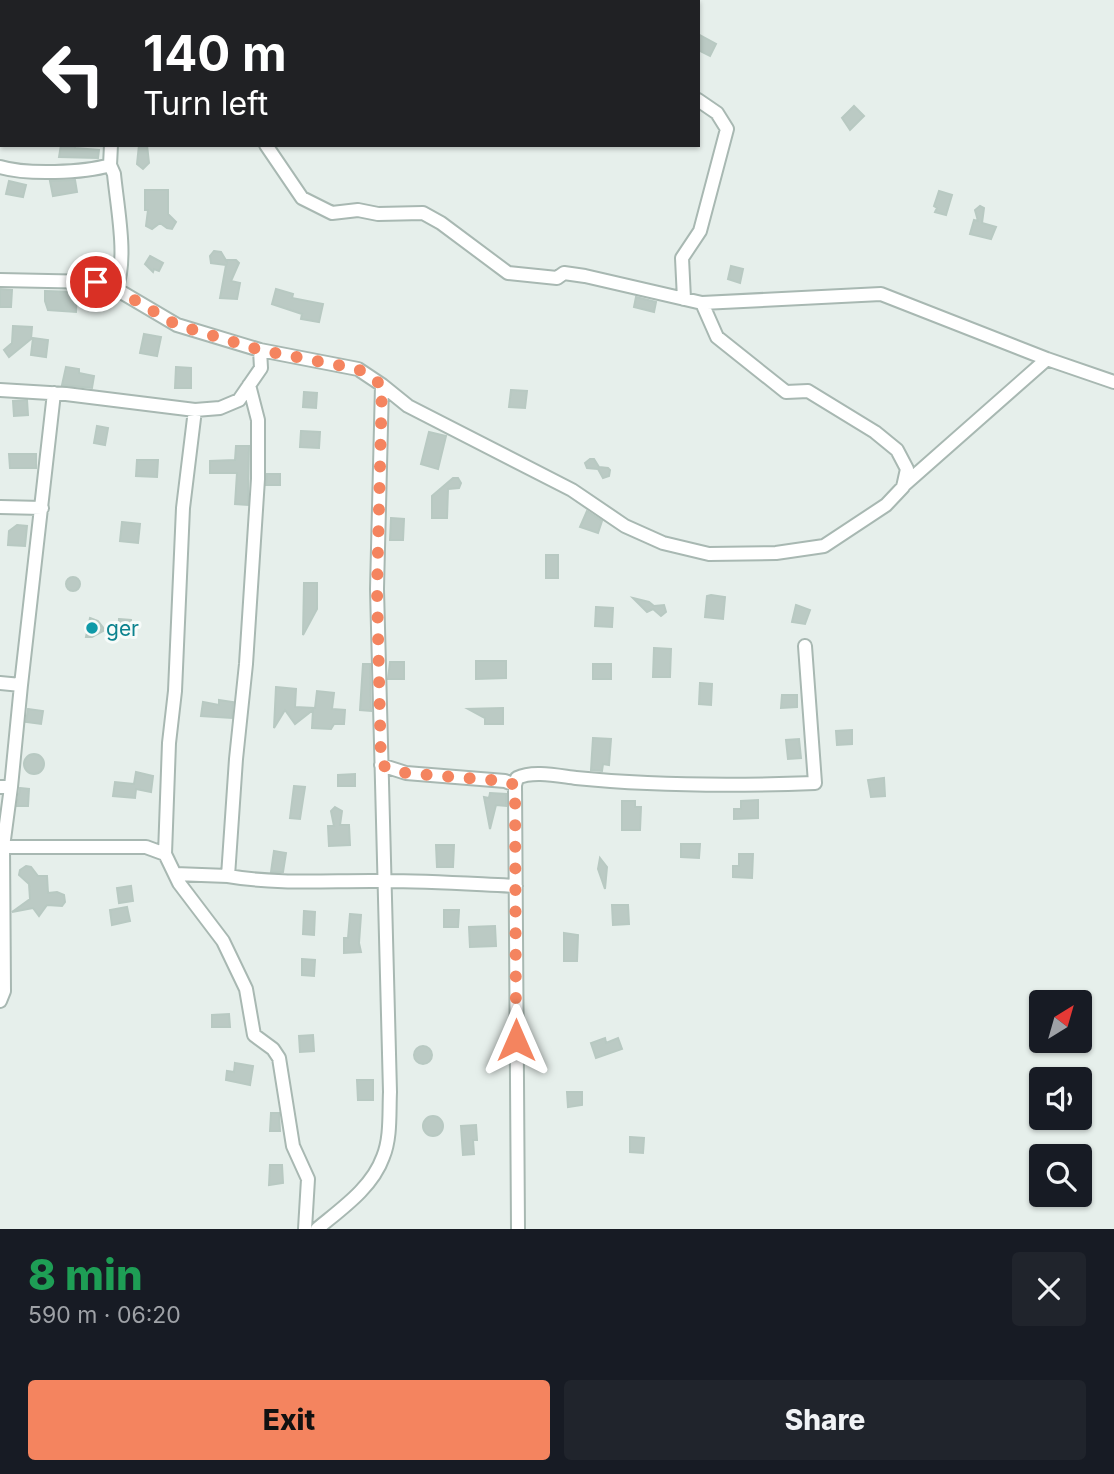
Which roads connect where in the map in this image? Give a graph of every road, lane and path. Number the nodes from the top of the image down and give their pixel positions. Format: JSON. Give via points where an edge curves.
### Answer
{"nodes":[{"id":1,"x":700,"y":101,"type":"edge"},
{"id":2,"x":111,"y":147,"type":"edge"},
{"id":3,"x":266,"y":147,"type":"edge"},
{"id":4,"x":110,"y":165,"type":"junction"},
{"id":5,"x":0,"y":167,"type":"edge"},
{"id":6,"x":0,"y":280,"type":"edge"},
{"id":7,"x":116,"y":289,"type":"junction"},
{"id":8,"x":684,"y":299,"type":"junction"},
{"id":9,"x":702,"y":303,"type":"junction"},
{"id":10,"x":260,"y":350,"type":"junction"},
{"id":11,"x":1047,"y":359,"type":"junction"},
{"id":12,"x":1114,"y":382,"type":"edge"},
{"id":13,"x":249,"y":385,"type":"junction"},
{"id":14,"x":382,"y":385,"type":"junction"},
{"id":15,"x":0,"y":390,"type":"edge"},
{"id":16,"x":54,"y":393,"type":"junction"},
{"id":17,"x":195,"y":410,"type":"junction"},
{"id":18,"x":903,"y":487,"type":"junction"},
{"id":19,"x":0,"y":507,"type":"edge"},
{"id":20,"x":42,"y":508,"type":"junction"},
{"id":21,"x":805,"y":646,"type":"dead end"},
{"id":22,"x":0,"y":683,"type":"edge"},
{"id":23,"x":21,"y":685,"type":"junction"},
{"id":24,"x":381,"y":765,"type":"junction"},
{"id":25,"x":515,"y":785,"type":"junction"},
{"id":26,"x":5,"y":787,"type":"edge"},
{"id":27,"x":3,"y":847,"type":"junction"},
{"id":28,"x":166,"y":855,"type":"junction"},
{"id":29,"x":175,"y":874,"type":"junction"},
{"id":30,"x":228,"y":876,"type":"junction"},
{"id":31,"x":384,"y":881,"type":"junction"},
{"id":32,"x":516,"y":886,"type":"junction"},
{"id":33,"x":1,"y":904,"type":"edge"},
{"id":34,"x":0,"y":1002,"type":"edge"},
{"id":35,"x":305,"y":1229,"type":"edge"},
{"id":36,"x":317,"y":1229,"type":"edge"},
{"id":37,"x":518,"y":1229,"type":"edge"}],
"edges":[{"from":1,"to":8,"type":"street","via":[[718,113],[727,129],[700,231],[682,258]]},
{"from":2,"to":4,"type":"street"},
{"from":3,"to":8,"type":"street","via":[[302,198],[332,213],[424,213],[508,273],[585,276]]},
{"from":4,"to":5,"type":"street","via":[[43,172]]},
{"from":4,"to":7,"type":"street","via":[[121,244]]},
{"from":6,"to":7,"type":"street","via":[[96,282]]},
{"from":7,"to":10,"type":"street","via":[[177,325]]},
{"from":8,"to":9,"type":"street"},
{"from":9,"to":11,"type":"street","via":[[881,295]]},
{"from":9,"to":18,"type":"street","via":[[717,337],[786,392],[808,391],[897,450],[907,469]]},
{"from":10,"to":13,"type":"street","via":[[261,368]]},
{"from":10,"to":14,"type":"street","via":[[358,369]]},
{"from":11,"to":12,"type":"street"},
{"from":11,"to":18,"type":"street"},
{"from":13,"to":17,"type":"street","via":[[239,400],[220,408]]},
{"from":13,"to":30,"type":"street","via":[[258,421],[258,480]]},
{"from":14,"to":18,"type":"street","via":[[408,406],[572,490],[625,526],[663,543],[709,554],[775,553],[824,546],[886,505]]},
{"from":14,"to":24,"type":"street","via":[[377,589]]},
{"from":15,"to":16,"type":"street"},
{"from":16,"to":17,"type":"street"},
{"from":16,"to":20,"type":"street"},
{"from":17,"to":28,"type":"street","via":[[183,508]]},
{"from":19,"to":20,"type":"street"},
{"from":20,"to":23,"type":"street"},
{"from":21,"to":25,"type":"street","via":[[815,783],[660,785],[523,775]]},
{"from":22,"to":23,"type":"street"},
{"from":23,"to":26,"type":"street"},
{"from":24,"to":25,"type":"street","via":[[406,773]]},
{"from":24,"to":31,"type":"street"},
{"from":25,"to":32,"type":"street"},
{"from":26,"to":27,"type":"street"},
{"from":27,"to":28,"type":"street","via":[[146,847]]},
{"from":27,"to":33,"type":"street"},
{"from":28,"to":29,"type":"street"},
{"from":29,"to":30,"type":"street"},
{"from":29,"to":35,"type":"street","via":[[223,941],[246,989],[254,1035],[279,1058],[293,1146],[308,1179]]},
{"from":30,"to":31,"type":"street","via":[[322,883]]},
{"from":31,"to":32,"type":"street"},
{"from":31,"to":36,"type":"street","via":[[390,1092],[387,1144],[373,1176]]},
{"from":32,"to":37,"type":"street"},
{"from":33,"to":34,"type":"street","via":[[4,991]]}]}
